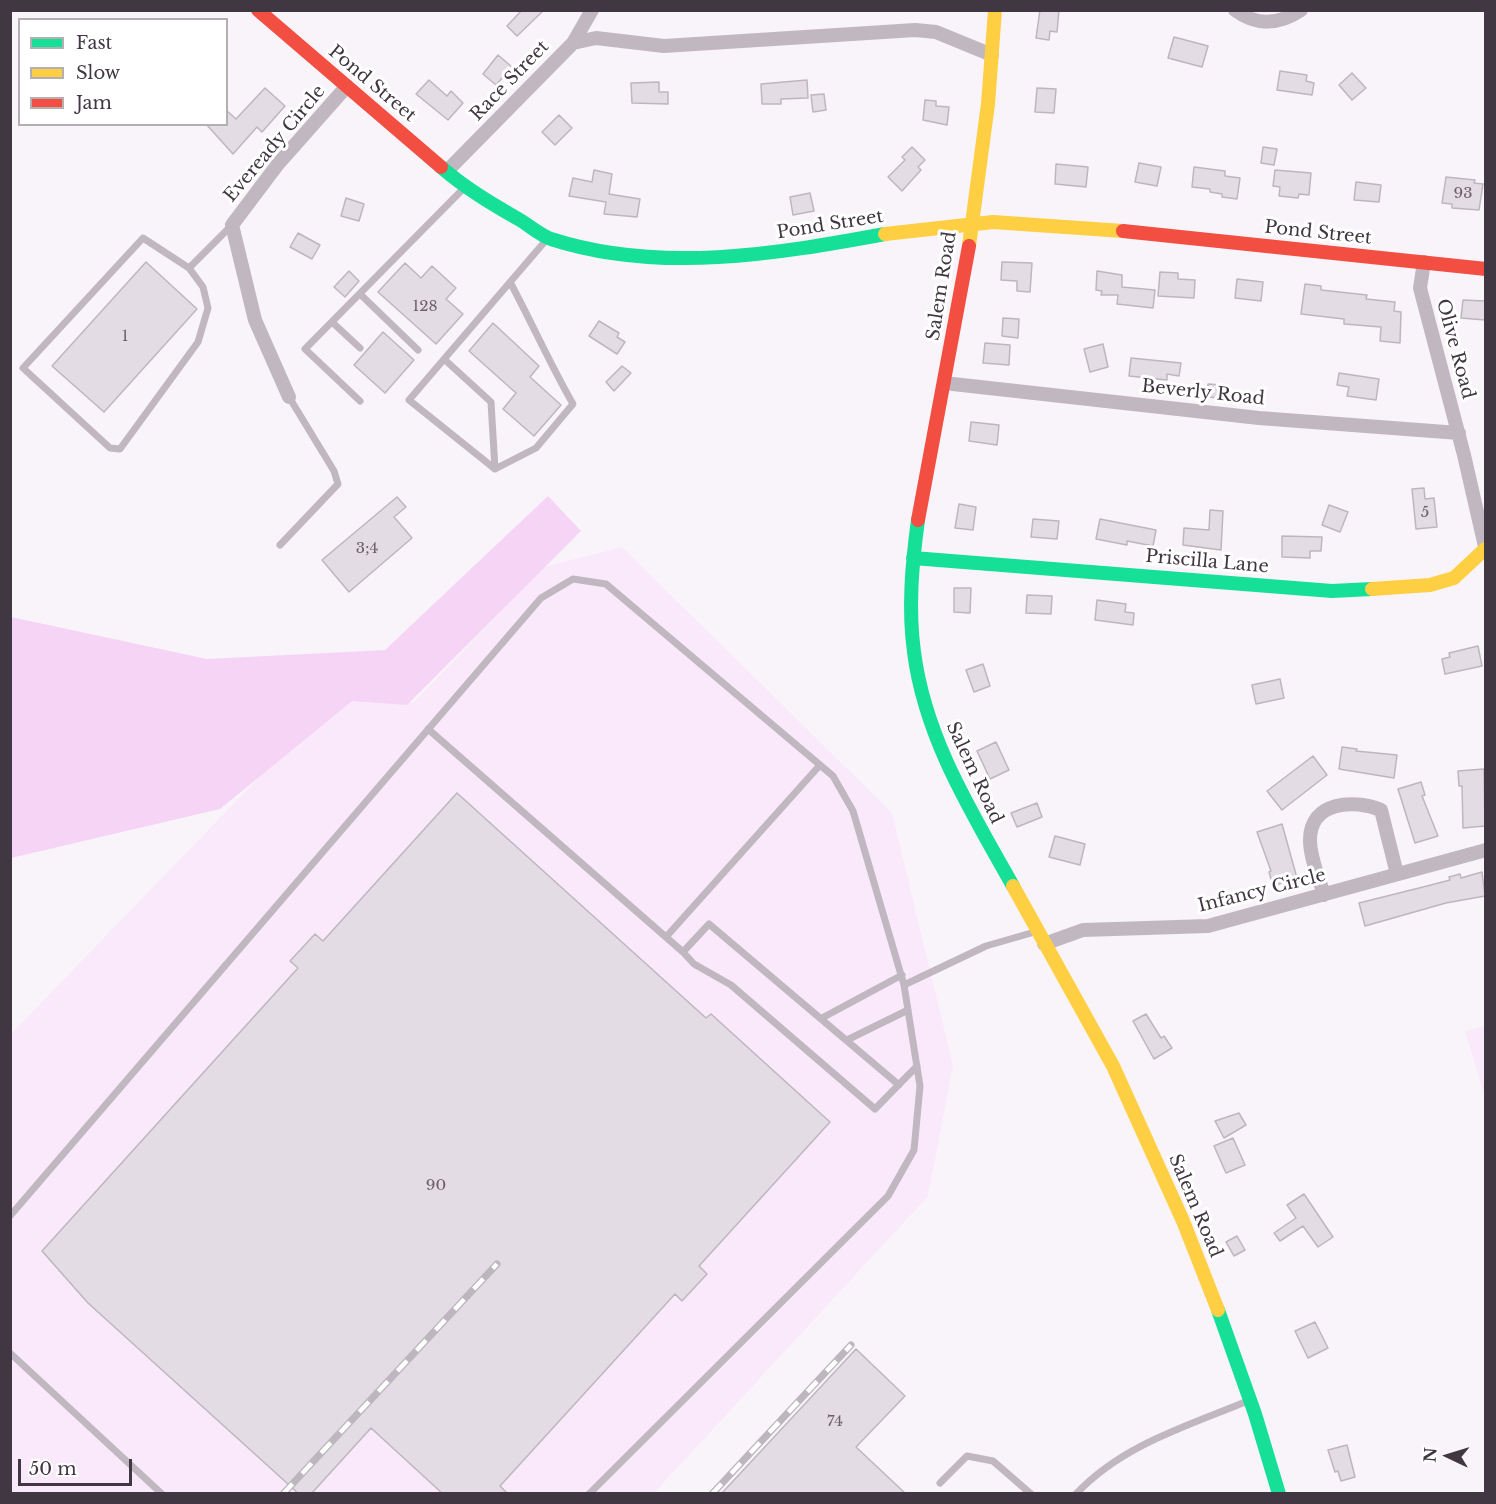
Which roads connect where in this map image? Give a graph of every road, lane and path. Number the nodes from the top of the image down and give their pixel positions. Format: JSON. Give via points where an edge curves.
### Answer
{"nodes":[{"id":1,"x":258,"y":10,"type":"edge"},
{"id":2,"x":592,"y":10,"type":"edge"},
{"id":3,"x":995,"y":10,"type":"edge"},
{"id":4,"x":1235,"y":10,"type":"edge"},
{"id":5,"x":1301,"y":10,"type":"edge"},
{"id":6,"x":573,"y":43,"type":"junction"},
{"id":7,"x":992,"y":55,"type":"junction"},
{"id":8,"x":347,"y":86,"type":"junction"},
{"id":9,"x":447,"y":171,"type":"junction"},
{"id":10,"x":464,"y":187,"type":"junction"},
{"id":11,"x":232,"y":225,"type":"junction"},
{"id":12,"x":970,"y":225,"type":"junction"},
{"id":13,"x":549,"y":238,"type":"junction"},
{"id":14,"x":1424,"y":262,"type":"junction"},
{"id":15,"x":189,"y":268,"type":"junction"},
{"id":16,"x":1485,"y":269,"type":"edge"},
{"id":17,"x":510,"y":282,"type":"junction"},
{"id":18,"x":360,"y":294,"type":"junction"},
{"id":19,"x":332,"y":322,"type":"junction"},
{"id":20,"x":360,"y":348,"type":"dead end"},
{"id":21,"x":418,"y":350,"type":"dead end"},
{"id":22,"x":444,"y":359,"type":"junction"},
{"id":23,"x":944,"y":383,"type":"junction"},
{"id":24,"x":289,"y":397,"type":"joint"},
{"id":25,"x":360,"y":401,"type":"dead end"},
{"id":26,"x":1459,"y":433,"type":"junction"},
{"id":27,"x":495,"y":470,"type":"junction"},
{"id":28,"x":280,"y":545,"type":"dead end"},
{"id":29,"x":1485,"y":550,"type":"edge"},
{"id":30,"x":914,"y":558,"type":"junction"},
{"id":31,"x":428,"y":729,"type":"junction"},
{"id":32,"x":820,"y":765,"type":"junction"},
{"id":33,"x":1485,"y":850,"type":"edge"},
{"id":34,"x":1397,"y":874,"type":"junction"},
{"id":35,"x":1324,"y":895,"type":"junction"},
{"id":36,"x":666,"y":937,"type":"junction"},
{"id":37,"x":1041,"y":937,"type":"junction"},
{"id":38,"x":682,"y":952,"type":"junction"},
{"id":39,"x":902,"y":975,"type":"junction"},
{"id":40,"x":904,"y":985,"type":"junction"},
{"id":41,"x":908,"y":1010,"type":"junction"},
{"id":42,"x":822,"y":1018,"type":"junction"},
{"id":43,"x":847,"y":1040,"type":"junction"},
{"id":44,"x":917,"y":1066,"type":"junction"},
{"id":45,"x":899,"y":1085,"type":"junction"},
{"id":46,"x":10,"y":1216,"type":"edge"},
{"id":47,"x":10,"y":1353,"type":"edge"},
{"id":48,"x":1252,"y":1400,"type":"junction"},
{"id":49,"x":940,"y":1483,"type":"dead end"},
{"id":50,"x":162,"y":1494,"type":"edge"},
{"id":51,"x":588,"y":1494,"type":"edge"},
{"id":52,"x":1031,"y":1494,"type":"edge"},
{"id":53,"x":1076,"y":1494,"type":"edge"},
{"id":54,"x":1280,"y":1494,"type":"edge"}],
"edges":[{"from":1,"to":8,"type":"street","name":"Pond Street"},
{"from":2,"to":6,"type":"street","name":"Race Street"},
{"from":3,"to":7,"type":"street","name":"Salem Road"},
{"from":4,"to":5,"type":"street","via":[[1248,20],[1263,22],[1292,17]]},
{"from":6,"to":7,"type":"street","via":[[596,38],[664,46],[915,30],[936,32]]},
{"from":6,"to":9,"type":"street","name":"Race Street"},
{"from":7,"to":12,"type":"street","name":"Salem Road"},
{"from":8,"to":9,"type":"street","name":"Pond Street"},
{"from":8,"to":11,"type":"street","name":"Eveready Circle","via":[[278,164]]},
{"from":9,"to":10,"type":"street","name":"Pond Street"},
{"from":10,"to":13,"type":"street","name":"Pond Street"},
{"from":10,"to":18,"type":"lane"},
{"from":11,"to":15,"type":"lane"},
{"from":11,"to":24,"type":"street","name":"Eveready Circle","via":[[255,320]]},
{"from":12,"to":13,"type":"street","name":"Pond Street","via":[[886,234],[794,251],[705,257],[618,254]]},
{"from":12,"to":14,"type":"street","name":"Pond Street","via":[[993,222],[1139,232]]},
{"from":12,"to":23,"type":"street","name":"Salem Road"},
{"from":13,"to":17,"type":"lane"},
{"from":14,"to":16,"type":"street","name":"Pond Street"},
{"from":14,"to":26,"type":"street","name":"Olive Road","via":[[1420,288]]},
{"from":15,"to":15,"type":"lane","via":[[143,238],[24,368],[110,448],[120,449],[198,342],[208,308],[203,287]]},
{"from":17,"to":22,"type":"lane"},
{"from":17,"to":27,"type":"lane","via":[[573,404],[536,448]]},
{"from":18,"to":19,"type":"lane"},
{"from":18,"to":21,"type":"lane"},
{"from":19,"to":20,"type":"lane"},
{"from":19,"to":25,"type":"lane","via":[[305,349]]},
{"from":22,"to":27,"type":"lane","via":[[491,402]]},
{"from":22,"to":27,"type":"lane","via":[[409,400]]},
{"from":23,"to":26,"type":"street","name":"Beverly Road","via":[[1258,418]]},
{"from":23,"to":30,"type":"street","name":"Salem Road"},
{"from":24,"to":28,"type":"lane","via":[[338,484]]},
{"from":26,"to":29,"type":"street","name":"Olive Road"},
{"from":29,"to":30,"type":"street","name":"Priscilla Lane","via":[[1454,578],[1430,585],[1332,591]]},
{"from":30,"to":37,"type":"street","name":"Salem Road","via":[[911,625],[926,710],[971,813]]},
{"from":31,"to":32,"type":"lane","via":[[541,598],[573,579],[591,580],[606,584]]},
{"from":31,"to":36,"type":"lane"},
{"from":31,"to":46,"type":"lane"},
{"from":32,"to":36,"type":"lane"},
{"from":32,"to":39,"type":"lane","via":[[833,776],[853,812]]},
{"from":33,"to":34,"type":"street","name":"Infancy Circle"},
{"from":34,"to":35,"type":"street","name":"Infancy Circle"},
{"from":34,"to":35,"type":"street","via":[[1381,810],[1367,804],[1340,804],[1328,808],[1312,827],[1311,852]]},
{"from":35,"to":37,"type":"street","name":"Infancy Circle","via":[[1208,927],[1083,930]]},
{"from":36,"to":38,"type":"lane"},
{"from":37,"to":40,"type":"lane","via":[[986,946]]},
{"from":37,"to":48,"type":"street","name":"Salem Road","via":[[1140,1123],[1193,1244]]},
{"from":38,"to":42,"type":"lane","via":[[709,924]]},
{"from":38,"to":45,"type":"lane","via":[[694,964],[731,985],[875,1109]]},
{"from":39,"to":40,"type":"lane"},
{"from":39,"to":42,"type":"lane"},
{"from":40,"to":41,"type":"lane"},
{"from":41,"to":43,"type":"lane"},
{"from":41,"to":44,"type":"lane"},
{"from":42,"to":43,"type":"lane"},
{"from":43,"to":45,"type":"lane"},
{"from":44,"to":45,"type":"lane"},
{"from":44,"to":51,"type":"lane","via":[[921,1086],[914,1150],[888,1197]]},
{"from":47,"to":50,"type":"lane"},
{"from":48,"to":53,"type":"lane","via":[[1138,1445],[1111,1462]]},
{"from":48,"to":54,"type":"street","name":"Salem Road"},
{"from":49,"to":52,"type":"lane","via":[[967,1456],[993,1461]]}]}
